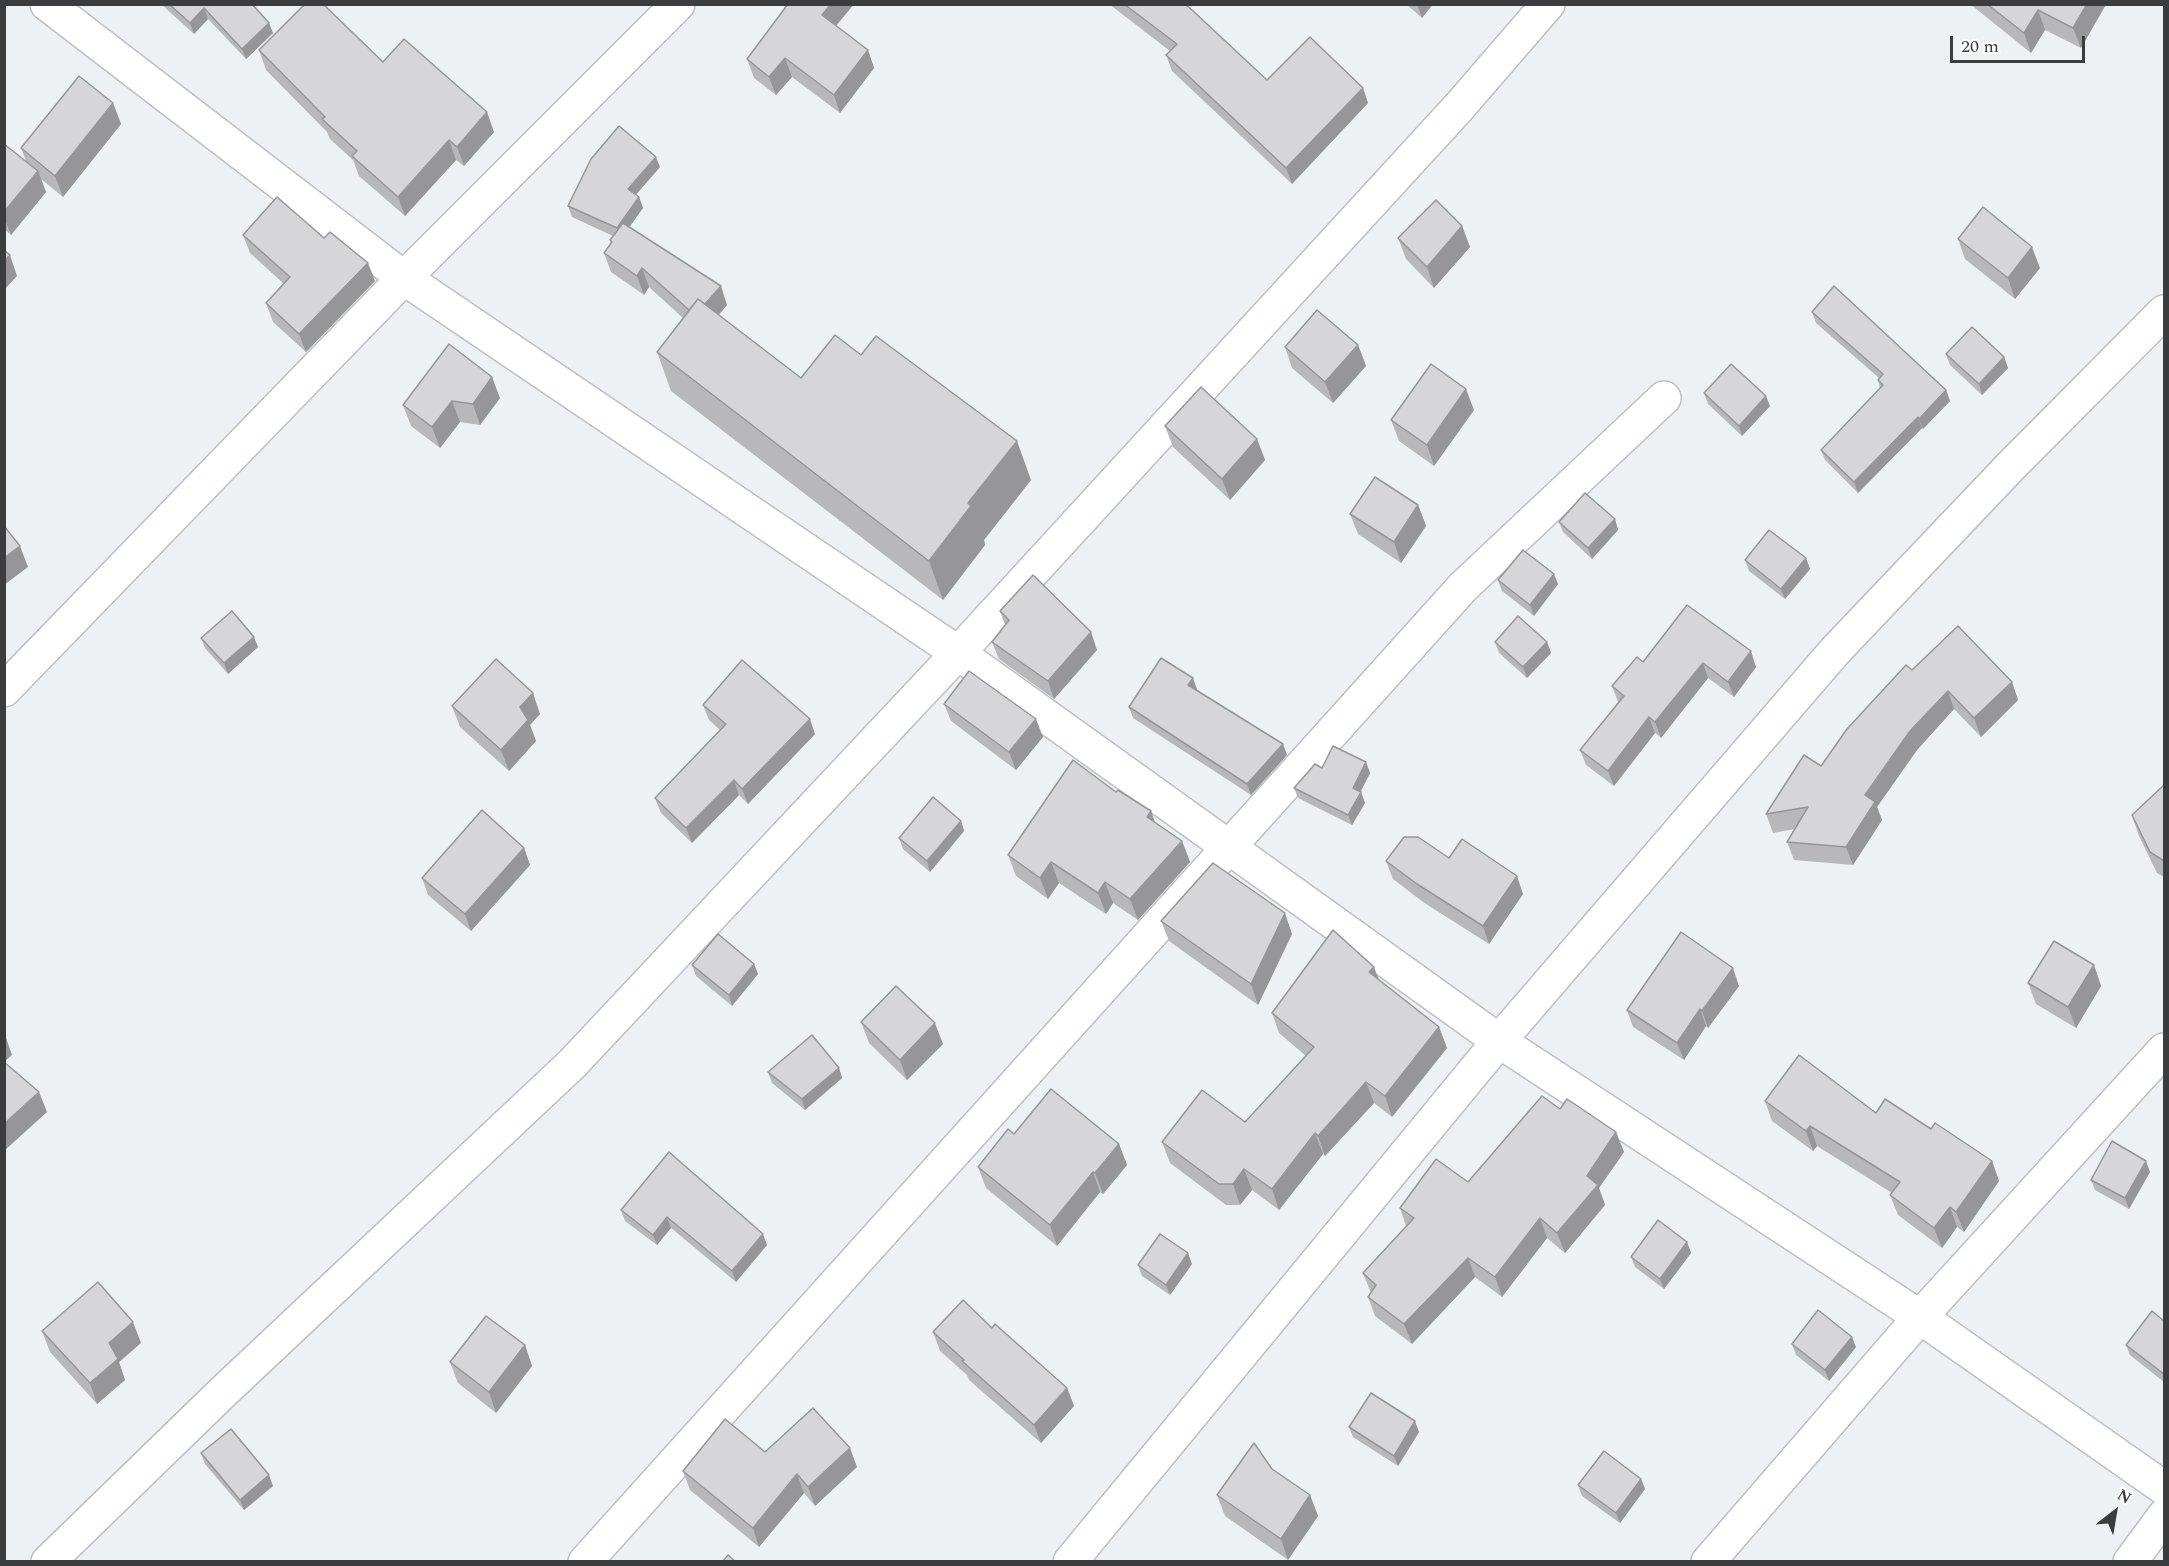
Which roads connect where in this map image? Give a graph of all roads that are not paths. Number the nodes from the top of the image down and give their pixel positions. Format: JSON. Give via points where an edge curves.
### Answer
{"nodes":[{"id":1,"x":47,"y":4,"type":"edge"},
{"id":2,"x":678,"y":4,"type":"edge"},
{"id":3,"x":1548,"y":4,"type":"edge"},
{"id":4,"x":404,"y":278,"type":"junction"},
{"id":5,"x":2164,"y":312,"type":"edge"},
{"id":6,"x":1664,"y":398,"type":"dead end"},
{"id":7,"x":958,"y":653,"type":"junction"},
{"id":8,"x":4,"y":690,"type":"edge"},
{"id":9,"x":1229,"y":848,"type":"junction"},
{"id":10,"x":1499,"y":1041,"type":"junction"},
{"id":11,"x":2164,"y":1050,"type":"edge"},
{"id":12,"x":1920,"y":1317,"type":"junction"},
{"id":13,"x":2164,"y":1488,"type":"edge"},
{"id":14,"x":2164,"y":1516,"type":"edge"},
{"id":15,"x":48,"y":1562,"type":"edge"},
{"id":16,"x":585,"y":1562,"type":"edge"},
{"id":17,"x":1070,"y":1562,"type":"edge"},
{"id":18,"x":1708,"y":1562,"type":"edge"},
{"id":19,"x":2130,"y":1562,"type":"edge"}],
"edges":[{"from":1,"to":4,"type":"street"},
{"from":2,"to":4,"type":"street"},
{"from":3,"to":7,"type":"street","via":[[1459,107]]},
{"from":4,"to":7,"type":"street"},
{"from":4,"to":8,"type":"street"},
{"from":5,"to":10,"type":"street","via":[[2010,466],[1835,651]]},
{"from":6,"to":9,"type":"street","via":[[1463,587]]},
{"from":7,"to":9,"type":"street"},
{"from":7,"to":15,"type":"street","via":[[572,1064]]},
{"from":9,"to":10,"type":"street"},
{"from":9,"to":16,"type":"street"},
{"from":10,"to":12,"type":"street"},
{"from":10,"to":17,"type":"street"},
{"from":11,"to":12,"type":"street"},
{"from":12,"to":13,"type":"street"},
{"from":12,"to":18,"type":"street"},
{"from":14,"to":19,"type":"street"}]}
